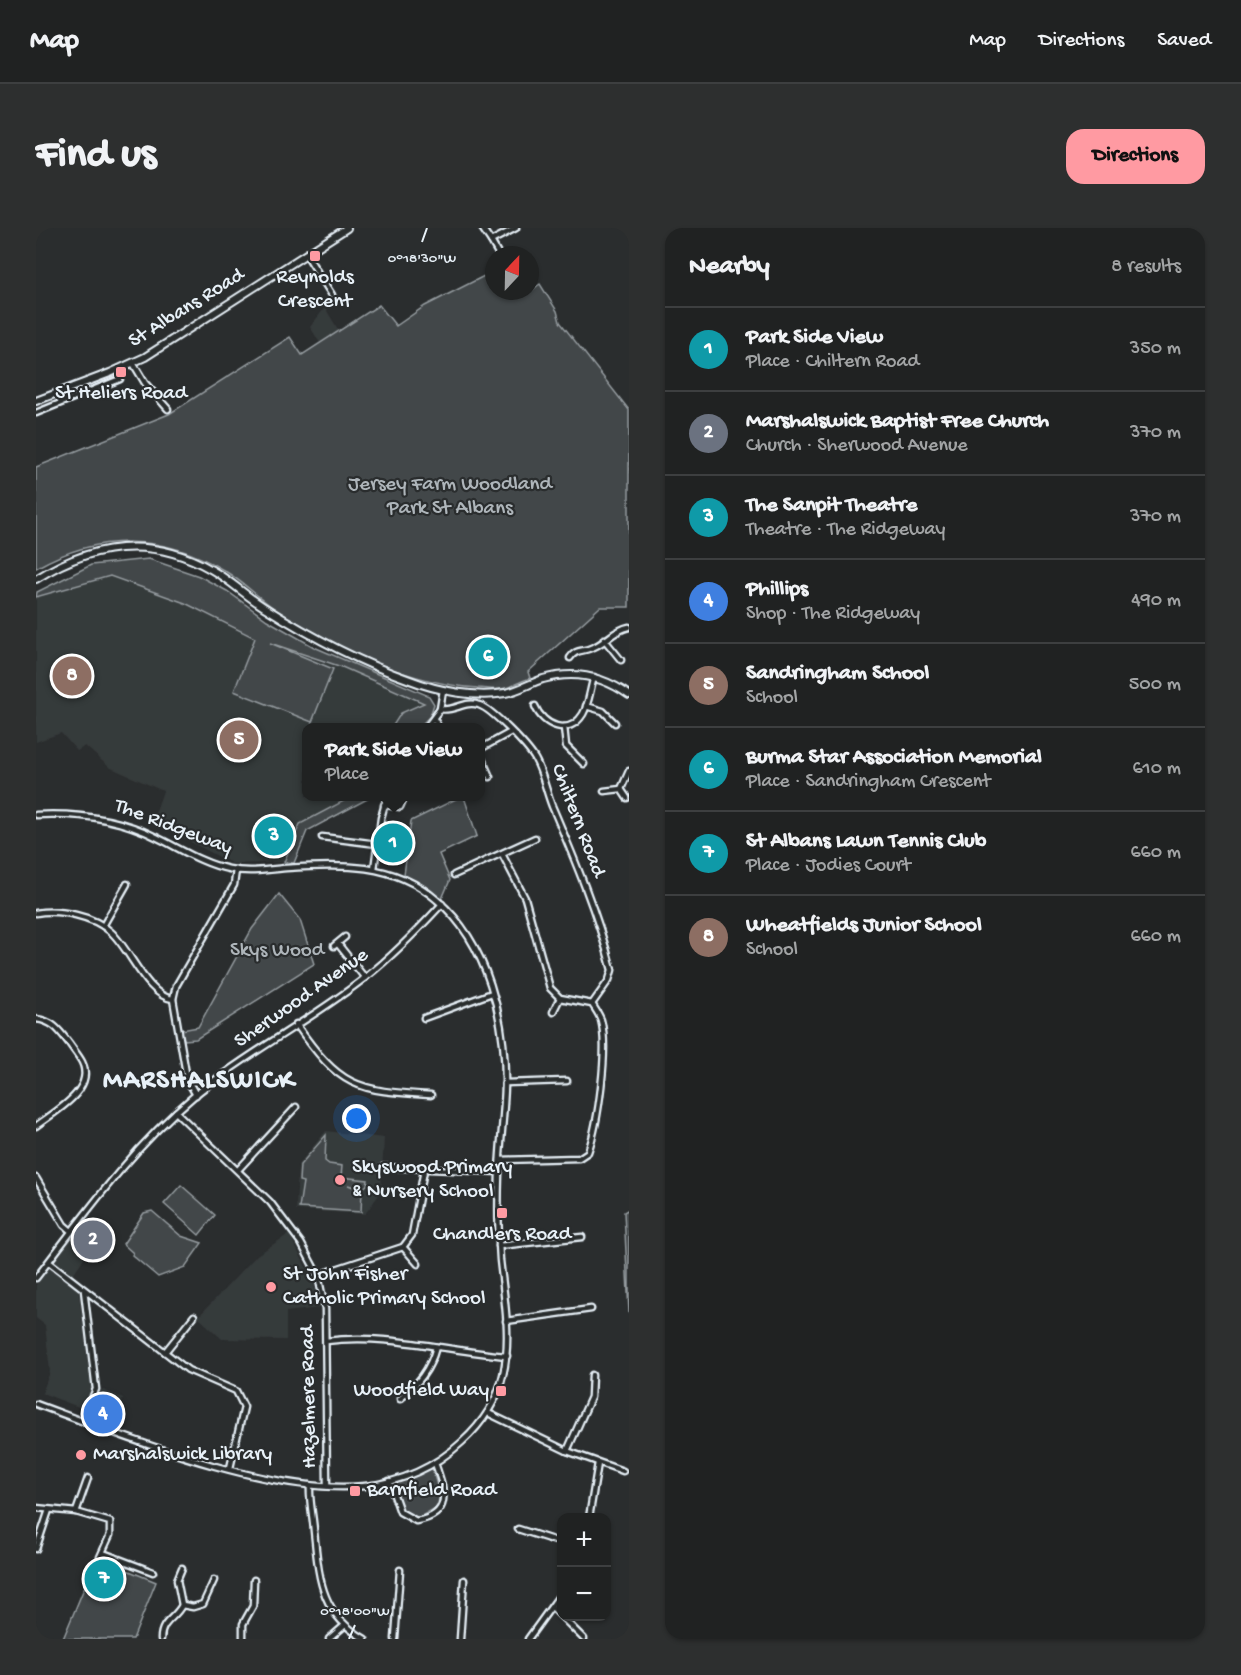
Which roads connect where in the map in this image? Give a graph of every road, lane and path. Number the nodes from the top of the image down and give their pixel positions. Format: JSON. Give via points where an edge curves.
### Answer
{"nodes":[{"id":1,"x":347,"y":228,"type":"edge"},
{"id":2,"x":482,"y":228,"type":"edge"},
{"id":3,"x":516,"y":228,"type":"edge"},
{"id":4,"x":491,"y":242,"type":"junction"},
{"id":5,"x":493,"y":246,"type":"edge"},
{"id":6,"x":306,"y":254,"type":"junction"},
{"id":7,"x":332,"y":295,"type":"dead end"},
{"id":8,"x":133,"y":363,"type":"junction"},
{"id":9,"x":120,"y":379,"type":"dead end"},
{"id":10,"x":36,"y":401,"type":"edge"},
{"id":11,"x":168,"y":409,"type":"dead end"},
{"id":12,"x":36,"y":413,"type":"edge"},
{"id":13,"x":36,"y":579,"type":"edge"},
{"id":14,"x":629,"y":627,"type":"edge"},
{"id":15,"x":604,"y":639,"type":"junction"},
{"id":16,"x":570,"y":658,"type":"dead end"},
{"id":17,"x":621,"y":660,"type":"dead end"},
{"id":18,"x":594,"y":677,"type":"junction"},
{"id":19,"x":443,"y":690,"type":"junction"},
{"id":20,"x":629,"y":695,"type":"edge"},
{"id":21,"x":535,"y":706,"type":"dead end"},
{"id":22,"x":586,"y":706,"type":"junction"},
{"id":23,"x":440,"y":709,"type":"junction"},
{"id":24,"x":434,"y":720,"type":"junction"},
{"id":25,"x":431,"y":723,"type":"edge"},
{"id":26,"x":436,"y":723,"type":"edge"},
{"id":27,"x":615,"y":723,"type":"dead end"},
{"id":28,"x":564,"y":727,"type":"junction"},
{"id":29,"x":511,"y":732,"type":"junction"},
{"id":30,"x":485,"y":748,"type":"edge"},
{"id":31,"x":485,"y":764,"type":"edge"},
{"id":32,"x":584,"y":764,"type":"dead end"},
{"id":33,"x":629,"y":771,"type":"edge"},
{"id":34,"x":490,"y":777,"type":"dead end"},
{"id":35,"x":621,"y":789,"type":"junction"},
{"id":36,"x":604,"y":791,"type":"dead end"},
{"id":37,"x":627,"y":798,"type":"dead end"},
{"id":38,"x":385,"y":801,"type":"edge"},
{"id":39,"x":403,"y":801,"type":"edge"},
{"id":40,"x":384,"y":805,"type":"junction"},
{"id":41,"x":36,"y":815,"type":"edge"},
{"id":42,"x":322,"y":837,"type":"dead end"},
{"id":43,"x":535,"y":838,"type":"dead end"},
{"id":44,"x":377,"y":844,"type":"junction"},
{"id":45,"x":502,"y":854,"type":"junction"},
{"id":46,"x":374,"y":869,"type":"junction"},
{"id":47,"x":237,"y":870,"type":"junction"},
{"id":48,"x":454,"y":875,"type":"dead end"},
{"id":49,"x":127,"y":884,"type":"dead end"},
{"id":50,"x":442,"y":904,"type":"junction"},
{"id":51,"x":36,"y":913,"type":"edge"},
{"id":52,"x":103,"y":926,"type":"junction"},
{"id":53,"x":345,"y":937,"type":"dead end"},
{"id":54,"x":365,"y":978,"type":"junction"},
{"id":55,"x":492,"y":993,"type":"junction"},
{"id":56,"x":560,"y":998,"type":"junction"},
{"id":57,"x":173,"y":999,"type":"junction"},
{"id":58,"x":591,"y":1004,"type":"junction"},
{"id":59,"x":553,"y":1012,"type":"dead end"},
{"id":60,"x":424,"y":1018,"type":"dead end"},
{"id":61,"x":36,"y":1019,"type":"edge"},
{"id":62,"x":296,"y":1024,"type":"junction"},
{"id":63,"x":567,"y":1081,"type":"dead end"},
{"id":64,"x":505,"y":1083,"type":"junction"},
{"id":65,"x":196,"y":1095,"type":"junction"},
{"id":66,"x":431,"y":1095,"type":"dead end"},
{"id":67,"x":296,"y":1107,"type":"dead end"},
{"id":68,"x":176,"y":1112,"type":"junction"},
{"id":69,"x":36,"y":1126,"type":"edge"},
{"id":70,"x":500,"y":1160,"type":"junction"},
{"id":71,"x":383,"y":1167,"type":"dead end"},
{"id":72,"x":238,"y":1170,"type":"junction"},
{"id":73,"x":424,"y":1170,"type":"junction"},
{"id":74,"x":499,"y":1172,"type":"junction"},
{"id":75,"x":36,"y":1178,"type":"edge"},
{"id":76,"x":71,"y":1232,"type":"junction"},
{"id":77,"x":582,"y":1237,"type":"dead end"},
{"id":78,"x":499,"y":1246,"type":"junction"},
{"id":79,"x":403,"y":1247,"type":"junction"},
{"id":80,"x":49,"y":1262,"type":"junction"},
{"id":81,"x":418,"y":1264,"type":"dead end"},
{"id":82,"x":318,"y":1275,"type":"junction"},
{"id":83,"x":36,"y":1278,"type":"edge"},
{"id":84,"x":84,"y":1290,"type":"junction"},
{"id":85,"x":591,"y":1309,"type":"dead end"},
{"id":86,"x":194,"y":1316,"type":"dead end"},
{"id":87,"x":506,"y":1321,"type":"junction"},
{"id":88,"x":326,"y":1341,"type":"junction"},
{"id":89,"x":436,"y":1347,"type":"junction"},
{"id":90,"x":165,"y":1352,"type":"junction"},
{"id":91,"x":507,"y":1356,"type":"junction"},
{"id":92,"x":592,"y":1376,"type":"dead end"},
{"id":93,"x":400,"y":1399,"type":"dead end"},
{"id":94,"x":36,"y":1404,"type":"edge"},
{"id":95,"x":488,"y":1413,"type":"junction"},
{"id":96,"x":83,"y":1422,"type":"junction"},
{"id":97,"x":567,"y":1451,"type":"junction"},
{"id":98,"x":435,"y":1463,"type":"junction"},
{"id":99,"x":598,"y":1463,"type":"junction"},
{"id":100,"x":230,"y":1468,"type":"junction"},
{"id":101,"x":623,"y":1470,"type":"dead end"},
{"id":102,"x":88,"y":1479,"type":"dead end"},
{"id":103,"x":389,"y":1481,"type":"junction"},
{"id":104,"x":310,"y":1485,"type":"junction"},
{"id":105,"x":327,"y":1486,"type":"junction"},
{"id":106,"x":36,"y":1508,"type":"edge"},
{"id":107,"x":49,"y":1510,"type":"junction"},
{"id":108,"x":76,"y":1512,"type":"junction"},
{"id":109,"x":590,"y":1513,"type":"edge"},
{"id":110,"x":518,"y":1529,"type":"dead end"},
{"id":111,"x":557,"y":1542,"type":"edge"},
{"id":112,"x":36,"y":1549,"type":"edge"},
{"id":113,"x":182,"y":1568,"type":"dead end"},
{"id":114,"x":400,"y":1570,"type":"dead end"},
{"id":115,"x":153,"y":1572,"type":"dead end"},
{"id":116,"x":214,"y":1580,"type":"dead end"},
{"id":117,"x":254,"y":1580,"type":"dead end"},
{"id":118,"x":464,"y":1580,"type":"dead end"},
{"id":119,"x":557,"y":1599,"type":"edge"},
{"id":120,"x":182,"y":1605,"type":"junction"},
{"id":121,"x":552,"y":1607,"type":"junction"},
{"id":122,"x":344,"y":1626,"type":"junction"},
{"id":123,"x":161,"y":1639,"type":"edge"},
{"id":124,"x":243,"y":1639,"type":"edge"},
{"id":125,"x":329,"y":1639,"type":"edge"},
{"id":126,"x":365,"y":1639,"type":"edge"},
{"id":127,"x":395,"y":1639,"type":"edge"},
{"id":128,"x":460,"y":1639,"type":"edge"},
{"id":129,"x":528,"y":1639,"type":"edge"},
{"id":130,"x":584,"y":1639,"type":"edge"}],
"edges":[{"from":1,"to":6,"type":"street","name":"St Albans Road"},
{"from":2,"to":4,"type":"street"},
{"from":3,"to":4,"type":"street"},
{"from":4,"to":5,"type":"street"},
{"from":6,"to":7,"type":"street"},
{"from":6,"to":8,"type":"street","name":"St Albans Road"},
{"from":8,"to":10,"type":"street","name":"St Albans Road"},
{"from":8,"to":11,"type":"street"},
{"from":9,"to":12,"type":"street"},
{"from":13,"to":19,"type":"street","via":[[71,559],[104,549],[144,548],[174,554],[211,569],[261,606],[313,637],[395,675]]},
{"from":14,"to":15,"type":"street"},
{"from":15,"to":16,"type":"street","via":[[595,647],[578,650]]},
{"from":15,"to":17,"type":"street"},
{"from":18,"to":19,"type":"street","via":[[562,675],[497,694]]},
{"from":18,"to":20,"type":"street"},
{"from":18,"to":22,"type":"street"},
{"from":19,"to":23,"type":"street"},
{"from":21,"to":28,"type":"street","via":[[543,720]]},
{"from":22,"to":27,"type":"street","via":[[603,711]]},
{"from":22,"to":28,"type":"street","via":[[576,722]]},
{"from":23,"to":24,"type":"street"},
{"from":23,"to":29,"type":"street","name":"Chiltern Road","via":[[479,705]]},
{"from":24,"to":25,"type":"street"},
{"from":24,"to":26,"type":"street"},
{"from":28,"to":32,"type":"street","via":[[566,746]]},
{"from":29,"to":30,"type":"street"},
{"from":29,"to":58,"type":"street","name":"Chiltern Road","via":[[535,759],[578,864],[609,956],[609,980]]},
{"from":31,"to":34,"type":"street"},
{"from":33,"to":35,"type":"street"},
{"from":35,"to":36,"type":"street"},
{"from":35,"to":37,"type":"street"},
{"from":38,"to":40,"type":"street"},
{"from":39,"to":40,"type":"street","via":[[400,807]]},
{"from":40,"to":44,"type":"street"},
{"from":41,"to":47,"type":"street","name":"The Ridgeway","via":[[94,816],[148,833],[208,862]]},
{"from":42,"to":44,"type":"street"},
{"from":43,"to":45,"type":"street"},
{"from":44,"to":46,"type":"street"},
{"from":45,"to":48,"type":"street"},
{"from":45,"to":56,"type":"street","via":[[525,898],[550,988]]},
{"from":46,"to":47,"type":"street","name":"The Ridgeway","via":[[342,865]]},
{"from":46,"to":50,"type":"street","name":"The Ridgeway","via":[[406,878]]},
{"from":47,"to":57,"type":"street","via":[[234,885],[176,986]]},
{"from":49,"to":52,"type":"street"},
{"from":50,"to":54,"type":"street","name":"Sherwood Avenue"},
{"from":50,"to":55,"type":"street","name":"The Ridgeway","via":[[477,951]]},
{"from":51,"to":52,"type":"street","via":[[63,913]]},
{"from":52,"to":57,"type":"street","via":[[159,995]]},
{"from":53,"to":54,"type":"street","via":[[336,945]]},
{"from":54,"to":62,"type":"street","name":"Sherwood Avenue"},
{"from":55,"to":60,"type":"street"},
{"from":55,"to":64,"type":"street","name":"The Ridgeway"},
{"from":56,"to":58,"type":"street"},
{"from":56,"to":59,"type":"street"},
{"from":57,"to":65,"type":"street","via":[[187,1079]]},
{"from":58,"to":70,"type":"street","via":[[601,1020],[602,1050],[600,1091],[588,1152],[579,1158]]},
{"from":61,"to":69,"type":"street","via":[[59,1029],[83,1064],[84,1074],[77,1094]]},
{"from":62,"to":65,"type":"street","name":"Sherwood Avenue"},
{"from":62,"to":66,"type":"street","via":[[322,1061],[345,1079],[377,1090]]},
{"from":63,"to":64,"type":"street"},
{"from":64,"to":70,"type":"street","name":"The Ridgeway"},
{"from":65,"to":68,"type":"street","name":"Sherwood Avenue"},
{"from":67,"to":72,"type":"street"},
{"from":68,"to":72,"type":"street","name":"Hazelmere Road"},
{"from":68,"to":76,"type":"street","name":"Sherwood Avenue","via":[[125,1164]]},
{"from":70,"to":74,"type":"street","name":"The Ridgeway"},
{"from":71,"to":73,"type":"street"},
{"from":72,"to":82,"type":"street","name":"Hazelmere Road","via":[[293,1230]]},
{"from":73,"to":74,"type":"street"},
{"from":73,"to":79,"type":"street","via":[[412,1234]]},
{"from":74,"to":78,"type":"street","name":"The Ridgeway"},
{"from":75,"to":76,"type":"street"},
{"from":76,"to":80,"type":"street","name":"Sherwood Avenue"},
{"from":77,"to":78,"type":"street"},
{"from":78,"to":87,"type":"street","name":"The Ridgeway"},
{"from":79,"to":81,"type":"street"},
{"from":79,"to":82,"type":"street"},
{"from":80,"to":83,"type":"street","name":"Sherwood Avenue"},
{"from":80,"to":84,"type":"street"},
{"from":82,"to":88,"type":"street","name":"Hazelmere Road"},
{"from":84,"to":90,"type":"street"},
{"from":84,"to":96,"type":"street","via":[[96,1389]]},
{"from":85,"to":87,"type":"street"},
{"from":86,"to":90,"type":"street"},
{"from":87,"to":91,"type":"street","name":"The Ridgeway"},
{"from":88,"to":89,"type":"street","via":[[376,1338]]},
{"from":88,"to":105,"type":"street","name":"Hazelmere Road"},
{"from":89,"to":91,"type":"street"},
{"from":89,"to":93,"type":"street","via":[[432,1364],[416,1386]]},
{"from":90,"to":100,"type":"street","via":[[188,1370],[236,1390],[244,1407]]},
{"from":91,"to":95,"type":"street","name":"The Ridgeway","via":[[503,1379]]},
{"from":92,"to":97,"type":"street","via":[[591,1397]]},
{"from":94,"to":96,"type":"street","name":"The Ridgeway"},
{"from":95,"to":97,"type":"street"},
{"from":95,"to":98,"type":"street","name":"The Ridgeway","via":[[473,1432]]},
{"from":96,"to":100,"type":"street","name":"The Ridgeway"},
{"from":97,"to":99,"type":"street"},
{"from":98,"to":103,"type":"street","name":"The Ridgeway"},
{"from":98,"to":103,"type":"street","via":[[444,1497],[433,1517],[416,1521],[400,1512]]},
{"from":99,"to":101,"type":"street"},
{"from":99,"to":109,"type":"street"},
{"from":100,"to":104,"type":"street","name":"The Ridgeway"},
{"from":102,"to":108,"type":"street"},
{"from":103,"to":105,"type":"street","name":"The Ridgeway","via":[[365,1486]]},
{"from":104,"to":105,"type":"street","name":"The Ridgeway"},
{"from":104,"to":122,"type":"street","via":[[319,1576],[332,1610]]},
{"from":106,"to":107,"type":"street"},
{"from":107,"to":108,"type":"street"},
{"from":107,"to":112,"type":"street"},
{"from":108,"to":115,"type":"street","via":[[110,1522],[111,1532],[101,1555]]},
{"from":110,"to":111,"type":"street"},
{"from":113,"to":120,"type":"street","via":[[177,1580]]},
{"from":114,"to":127,"type":"street"},
{"from":116,"to":120,"type":"street","via":[[203,1604]]},
{"from":117,"to":124,"type":"street","via":[[253,1606],[243,1623]]},
{"from":118,"to":128,"type":"street"},
{"from":119,"to":121,"type":"street"},
{"from":120,"to":123,"type":"street","via":[[165,1623]]},
{"from":121,"to":129,"type":"street"},
{"from":121,"to":130,"type":"street"},
{"from":122,"to":125,"type":"street"},
{"from":122,"to":126,"type":"street"}]}
